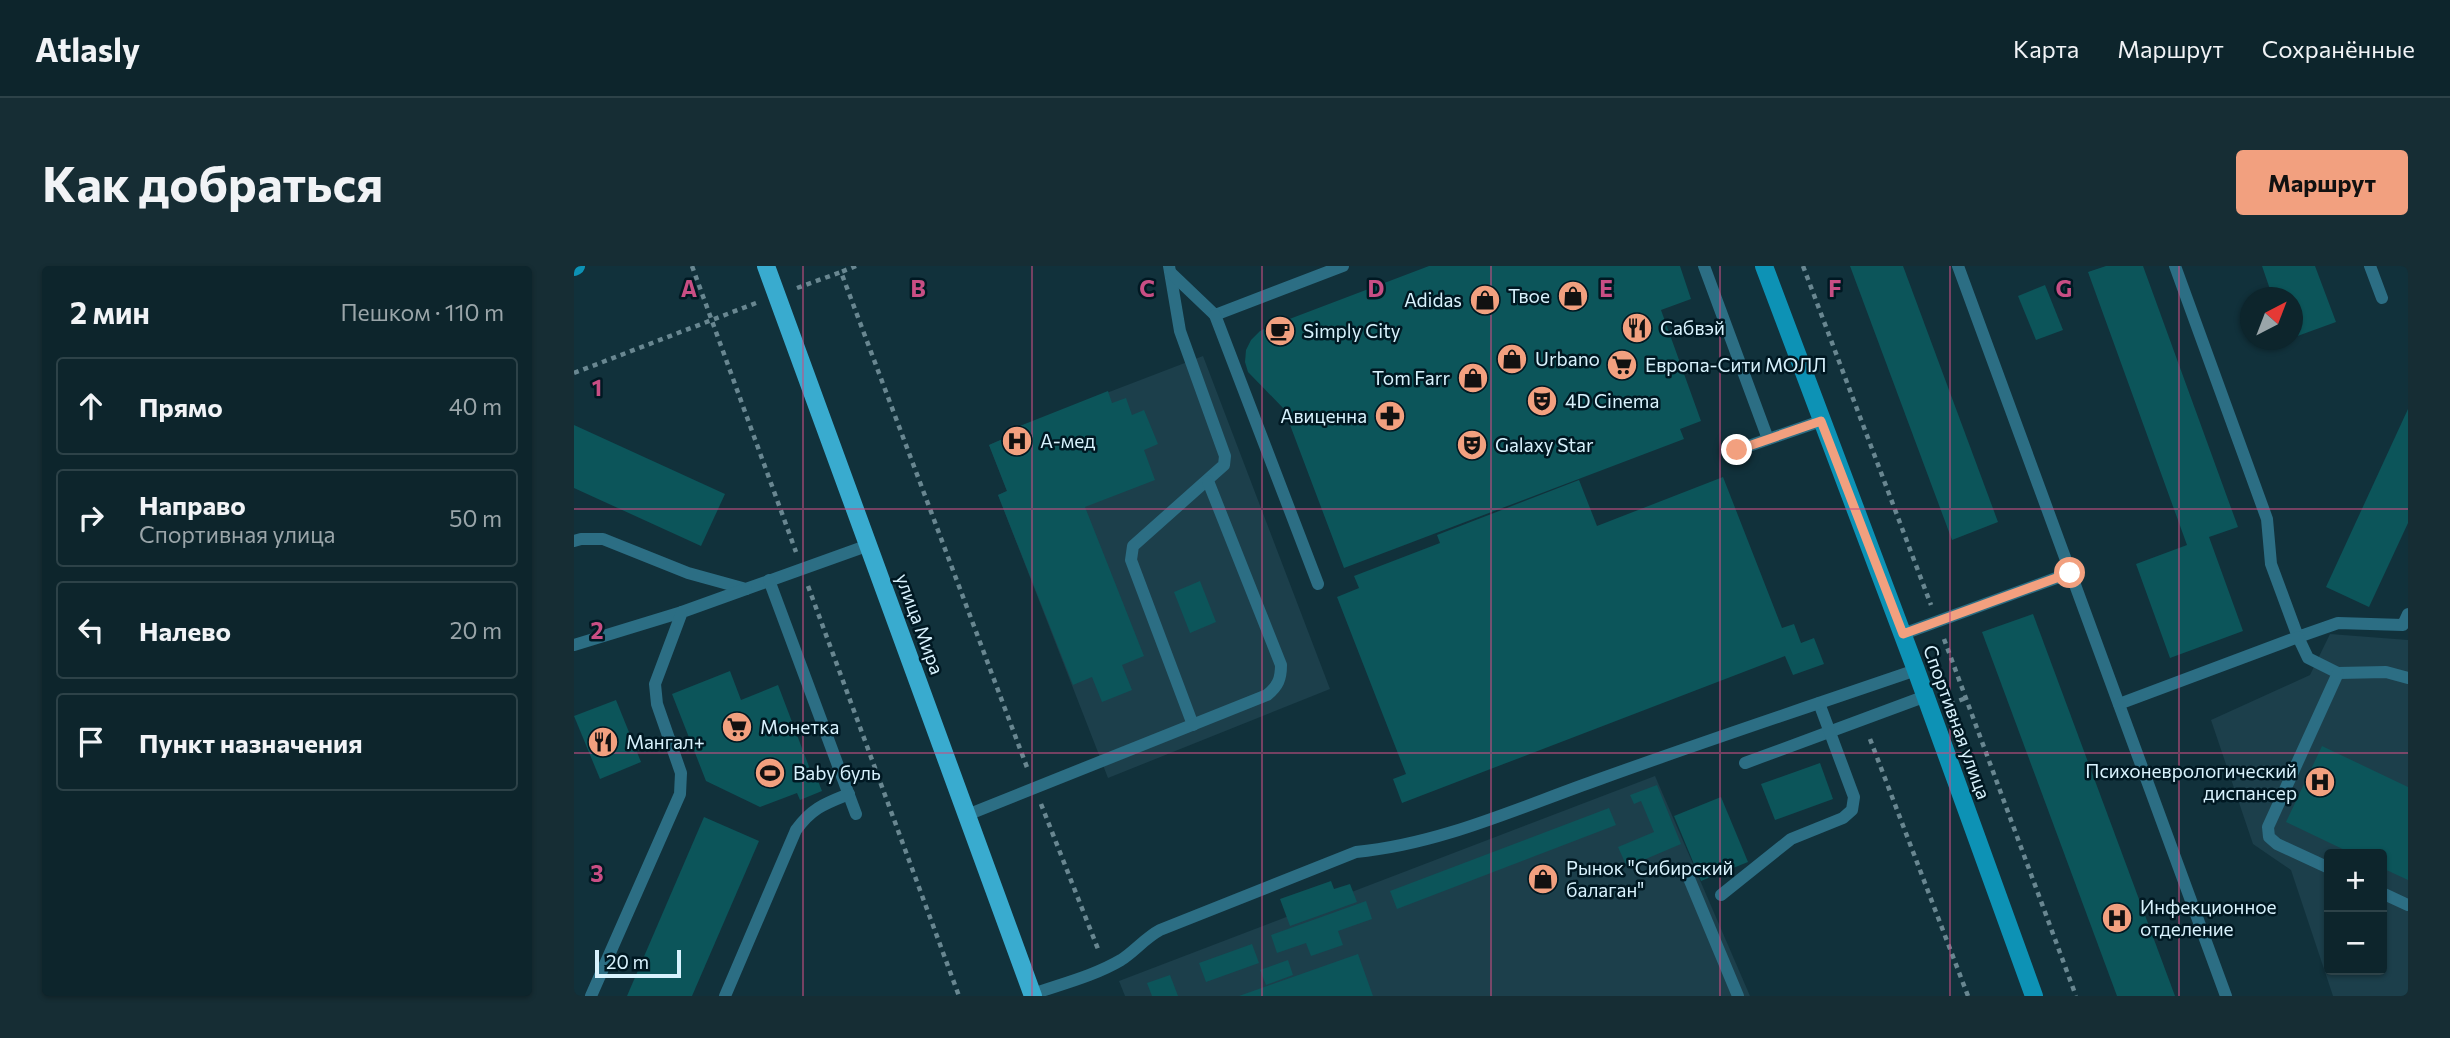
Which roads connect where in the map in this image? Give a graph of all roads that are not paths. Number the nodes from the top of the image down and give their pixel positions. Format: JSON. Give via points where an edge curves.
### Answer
{"nodes":[{"id":1,"x":766,"y":266,"type":"edge"},
{"id":2,"x":1343,"y":266,"type":"edge"},
{"id":3,"x":1704,"y":266,"type":"edge"},
{"id":4,"x":1764,"y":266,"type":"edge"},
{"id":5,"x":1958,"y":266,"type":"edge"},
{"id":6,"x":2175,"y":266,"type":"edge"},
{"id":7,"x":2370,"y":266,"type":"edge"},
{"id":8,"x":1170,"y":269,"type":"edge"},
{"id":9,"x":2382,"y":298,"type":"dead end"},
{"id":10,"x":1215,"y":315,"type":"junction"},
{"id":11,"x":1821,"y":421,"type":"junction"},
{"id":12,"x":1769,"y":439,"type":"junction"},
{"id":13,"x":1737,"y":450,"type":"dead end"},
{"id":14,"x":1208,"y":481,"type":"junction"},
{"id":15,"x":574,"y":541,"type":"edge"},
{"id":16,"x":869,"y":545,"type":"junction"},
{"id":17,"x":2070,"y":573,"type":"junction"},
{"id":18,"x":769,"y":580,"type":"junction"},
{"id":19,"x":1318,"y":584,"type":"dead end"},
{"id":20,"x":746,"y":589,"type":"junction"},
{"id":21,"x":681,"y":612,"type":"junction"},
{"id":22,"x":2408,"y":614,"type":"edge"},
{"id":23,"x":1903,"y":634,"type":"junction"},
{"id":24,"x":2298,"y":637,"type":"junction"},
{"id":25,"x":574,"y":645,"type":"edge"},
{"id":26,"x":1916,"y":670,"type":"junction"},
{"id":27,"x":2338,"y":673,"type":"junction"},
{"id":28,"x":2408,"y":678,"type":"edge"},
{"id":29,"x":1926,"y":696,"type":"junction"},
{"id":30,"x":1819,"y":703,"type":"junction"},
{"id":31,"x":2119,"y":704,"type":"junction"},
{"id":32,"x":1193,"y":725,"type":"junction"},
{"id":33,"x":1829,"y":732,"type":"junction"},
{"id":34,"x":1745,"y":762,"type":"dead end"},
{"id":35,"x":849,"y":793,"type":"junction"},
{"id":36,"x":856,"y":814,"type":"dead end"},
{"id":37,"x":967,"y":815,"type":"junction"},
{"id":38,"x":2324,"y":867,"type":"edge"},
{"id":39,"x":1688,"y":876,"type":"dead end"},
{"id":40,"x":1721,"y":895,"type":"dead end"},
{"id":41,"x":2387,"y":895,"type":"edge"},
{"id":42,"x":2408,"y":905,"type":"edge"},
{"id":43,"x":1033,"y":995,"type":"edge"},
{"id":44,"x":591,"y":996,"type":"edge"},
{"id":45,"x":725,"y":996,"type":"edge"},
{"id":46,"x":1738,"y":996,"type":"edge"},
{"id":47,"x":2034,"y":996,"type":"edge"},
{"id":48,"x":2226,"y":996,"type":"edge"}],
"edges":[{"from":1,"to":16,"type":"main road","name":"улица Мира"},
{"from":2,"to":10,"type":"lane"},
{"from":3,"to":12,"type":"lane"},
{"from":4,"to":11,"type":"street","name":"Спортивная улица"},
{"from":5,"to":17,"type":"lane"},
{"from":6,"to":24,"type":"lane","via":[[2267,519],[2271,564]]},
{"from":7,"to":9,"type":"lane"},
{"from":8,"to":10,"type":"lane"},
{"from":8,"to":14,"type":"lane","via":[[1180,331],[1225,456],[1224,466]]},
{"from":10,"to":19,"type":"lane"},
{"from":11,"to":12,"type":"lane"},
{"from":11,"to":23,"type":"street","name":"Спортивная улица"},
{"from":12,"to":13,"type":"lane"},
{"from":14,"to":32,"type":"lane","via":[[1133,546],[1131,560]]},
{"from":14,"to":32,"type":"lane","via":[[1281,665],[1281,678],[1267,695]]},
{"from":15,"to":20,"type":"lane","via":[[603,539],[688,573]]},
{"from":16,"to":18,"type":"lane"},
{"from":16,"to":37,"type":"main road","name":"улица Мира"},
{"from":17,"to":23,"type":"lane"},
{"from":17,"to":31,"type":"lane"},
{"from":18,"to":20,"type":"lane"},
{"from":18,"to":35,"type":"lane"},
{"from":20,"to":21,"type":"lane"},
{"from":21,"to":25,"type":"lane"},
{"from":21,"to":44,"type":"lane","via":[[655,684],[657,704],[681,773],[680,794]]},
{"from":22,"to":24,"type":"lane","via":[[2403,625],[2338,623]]},
{"from":23,"to":26,"type":"street","name":"Спортивная улица"},
{"from":24,"to":27,"type":"lane","via":[[2308,658]]},
{"from":24,"to":31,"type":"lane"},
{"from":26,"to":29,"type":"street","name":"Спортивная улица"},
{"from":26,"to":30,"type":"lane"},
{"from":27,"to":28,"type":"lane","via":[[2386,672]]},
{"from":27,"to":38,"type":"lane","via":[[2268,827],[2269,837],[2277,844]]},
{"from":29,"to":33,"type":"lane"},
{"from":29,"to":47,"type":"street","name":"Спортивная улица"},
{"from":30,"to":33,"type":"lane"},
{"from":30,"to":43,"type":"lane","via":[[1429,840],[1356,852],[1160,930],[1123,959]]},
{"from":31,"to":48,"type":"lane"},
{"from":32,"to":37,"type":"lane"},
{"from":33,"to":34,"type":"lane"},
{"from":33,"to":40,"type":"lane","via":[[1854,797],[1852,810],[1791,839]]},
{"from":35,"to":36,"type":"lane"},
{"from":35,"to":45,"type":"lane","via":[[818,806],[796,830]]},
{"from":37,"to":43,"type":"main road","name":"улица Мира"},
{"from":39,"to":46,"type":"lane"},
{"from":41,"to":42,"type":"lane"}]}
